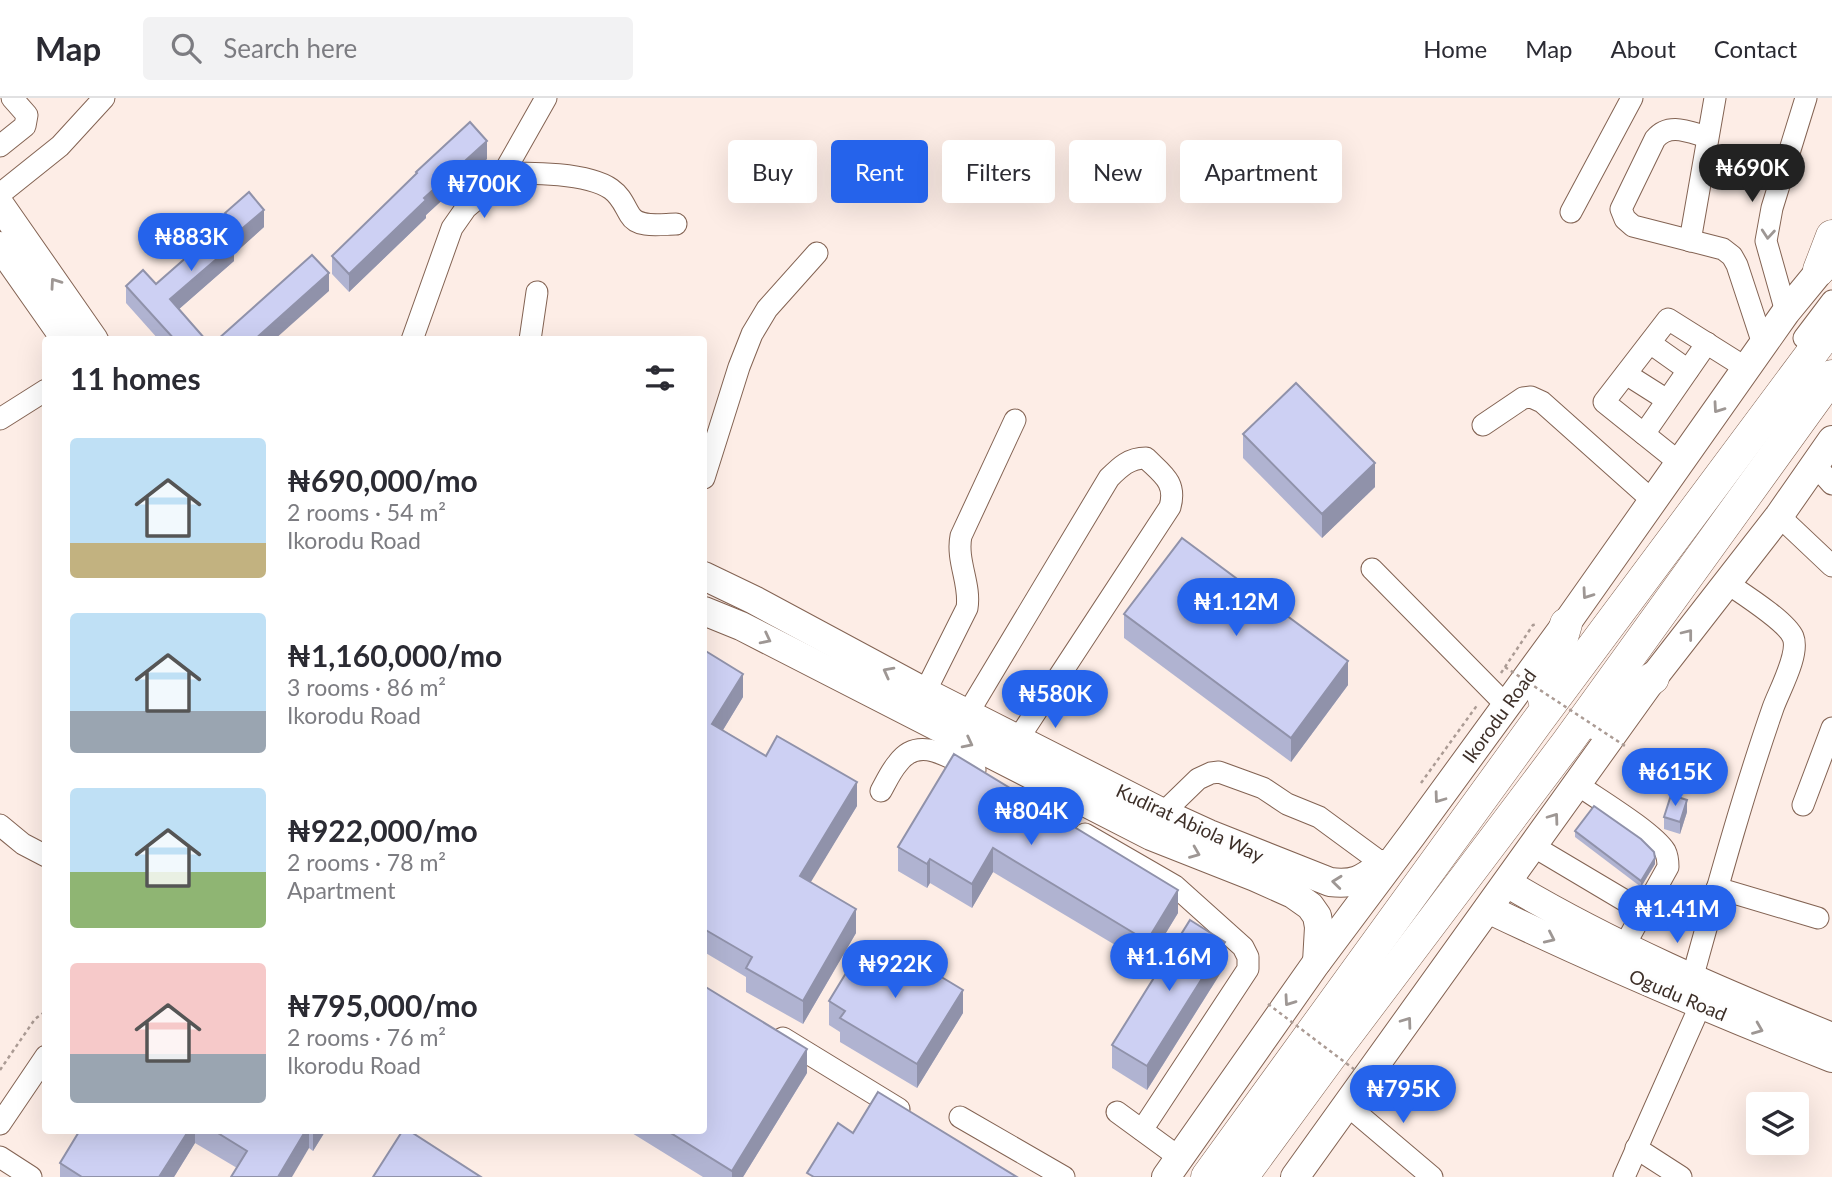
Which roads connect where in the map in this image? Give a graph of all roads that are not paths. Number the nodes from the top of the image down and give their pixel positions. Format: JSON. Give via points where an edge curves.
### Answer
{"nodes":[{"id":1,"x":12,"y":98,"type":"edge"},
{"id":2,"x":104,"y":98,"type":"edge"},
{"id":3,"x":546,"y":98,"type":"edge"},
{"id":4,"x":1632,"y":98,"type":"edge"},
{"id":5,"x":1715,"y":98,"type":"edge"},
{"id":6,"x":1806,"y":98,"type":"edge"},
{"id":7,"x":1707,"y":137,"type":"junction"},
{"id":8,"x":0,"y":145,"type":"edge"},
{"id":9,"x":503,"y":174,"type":"junction"},
{"id":10,"x":0,"y":194,"type":"edge"},
{"id":11,"x":0,"y":205,"type":"edge"},
{"id":12,"x":1571,"y":212,"type":"dead end"},
{"id":13,"x":676,"y":224,"type":"dead end"},
{"id":14,"x":1832,"y":236,"type":"edge"},
{"id":15,"x":1690,"y":241,"type":"junction"},
{"id":16,"x":0,"y":246,"type":"edge"},
{"id":17,"x":817,"y":253,"type":"dead end"},
{"id":18,"x":1826,"y":263,"type":"edge"},
{"id":19,"x":537,"y":292,"type":"dead end"},
{"id":20,"x":1832,"y":301,"type":"edge"},
{"id":21,"x":1786,"y":312,"type":"junction"},
{"id":22,"x":1832,"y":326,"type":"edge"},
{"id":23,"x":63,"y":336,"type":"edge"},
{"id":24,"x":91,"y":336,"type":"edge"},
{"id":25,"x":413,"y":336,"type":"edge"},
{"id":26,"x":531,"y":336,"type":"edge"},
{"id":27,"x":1650,"y":343,"type":"junction"},
{"id":28,"x":1707,"y":343,"type":"junction"},
{"id":29,"x":1763,"y":344,"type":"junction"},
{"id":30,"x":1746,"y":368,"type":"junction"},
{"id":31,"x":1688,"y":370,"type":"junction"},
{"id":32,"x":1626,"y":374,"type":"junction"},
{"id":33,"x":1832,"y":376,"type":"edge"},
{"id":34,"x":42,"y":393,"type":"edge"},
{"id":35,"x":1667,"y":400,"type":"junction"},
{"id":36,"x":1832,"y":403,"type":"edge"},
{"id":37,"x":0,"y":419,"type":"edge"},
{"id":38,"x":1015,"y":420,"type":"dead end"},
{"id":39,"x":1483,"y":425,"type":"dead end"},
{"id":40,"x":1644,"y":434,"type":"junction"},
{"id":41,"x":1832,"y":440,"type":"edge"},
{"id":42,"x":1680,"y":463,"type":"junction"},
{"id":43,"x":707,"y":468,"type":"edge"},
{"id":44,"x":1824,"y":475,"type":"edge"},
{"id":45,"x":1653,"y":501,"type":"junction"},
{"id":46,"x":1779,"y":516,"type":"junction"},
{"id":47,"x":1832,"y":566,"type":"edge"},
{"id":48,"x":1373,"y":569,"type":"dead end"},
{"id":49,"x":707,"y":577,"type":"edge"},
{"id":50,"x":1727,"y":583,"type":"junction"},
{"id":51,"x":707,"y":612,"type":"edge"},
{"id":52,"x":1566,"y":624,"type":"junction"},
{"id":53,"x":1551,"y":676,"type":"junction"},
{"id":54,"x":1653,"y":678,"type":"junction"},
{"id":55,"x":925,"y":692,"type":"junction"},
{"id":56,"x":1494,"y":702,"type":"junction"},
{"id":57,"x":968,"y":713,"type":"junction"},
{"id":58,"x":1598,"y":720,"type":"junction"},
{"id":59,"x":1537,"y":722,"type":"junction"},
{"id":60,"x":1832,"y":728,"type":"edge"},
{"id":61,"x":1018,"y":739,"type":"junction"},
{"id":62,"x":1567,"y":743,"type":"junction"},
{"id":63,"x":987,"y":777,"type":"edge"},
{"id":64,"x":1578,"y":785,"type":"junction"},
{"id":65,"x":881,"y":791,"type":"dead end"},
{"id":66,"x":1803,"y":805,"type":"dead end"},
{"id":67,"x":1157,"y":824,"type":"junction"},
{"id":68,"x":0,"y":825,"type":"edge"},
{"id":69,"x":1069,"y":825,"type":"edge"},
{"id":70,"x":1412,"y":835,"type":"junction"},
{"id":71,"x":1533,"y":846,"type":"junction"},
{"id":72,"x":42,"y":854,"type":"edge"},
{"id":73,"x":1384,"y":864,"type":"junction"},
{"id":74,"x":1507,"y":883,"type":"junction"},
{"id":75,"x":1717,"y":888,"type":"junction"},
{"id":76,"x":1488,"y":909,"type":"junction"},
{"id":77,"x":1644,"y":912,"type":"junction"},
{"id":78,"x":1818,"y":918,"type":"dead end"},
{"id":79,"x":1619,"y":957,"type":"junction"},
{"id":80,"x":1317,"y":962,"type":"junction"},
{"id":81,"x":1692,"y":979,"type":"junction"},
{"id":82,"x":1700,"y":1006,"type":"junction"},
{"id":83,"x":762,"y":1026,"type":"edge"},
{"id":84,"x":1832,"y":1037,"type":"edge"},
{"id":85,"x":1832,"y":1058,"type":"edge"},
{"id":86,"x":42,"y":1062,"type":"edge"},
{"id":87,"x":1347,"y":1105,"type":"junction"},
{"id":88,"x":1117,"y":1112,"type":"dead end"},
{"id":89,"x":960,"y":1117,"type":"dead end"},
{"id":90,"x":916,"y":1119,"type":"edge"},
{"id":91,"x":0,"y":1124,"type":"edge"},
{"id":92,"x":1142,"y":1130,"type":"junction"},
{"id":93,"x":1636,"y":1148,"type":"junction"},
{"id":94,"x":0,"y":1157,"type":"edge"},
{"id":95,"x":1179,"y":1171,"type":"edge"},
{"id":96,"x":31,"y":1177,"type":"edge"},
{"id":97,"x":1064,"y":1177,"type":"edge"},
{"id":98,"x":1207,"y":1177,"type":"edge"},
{"id":99,"x":1242,"y":1177,"type":"edge"},
{"id":100,"x":1260,"y":1177,"type":"edge"},
{"id":101,"x":1295,"y":1177,"type":"edge"},
{"id":102,"x":1432,"y":1177,"type":"edge"},
{"id":103,"x":1623,"y":1177,"type":"edge"},
{"id":104,"x":1681,"y":1177,"type":"edge"}],
"edges":[{"from":1,"to":8,"type":"street","via":[[27,115],[27,123]]},
{"from":2,"to":10,"type":"street","via":[[60,145]]},
{"from":3,"to":9,"type":"street"},
{"from":4,"to":12,"type":"street"},
{"from":5,"to":7,"type":"street"},
{"from":6,"to":21,"type":"street","one_way":true,"via":[[1766,241]]},
{"from":7,"to":15,"type":"street"},
{"from":7,"to":15,"type":"street","via":[[1672,128],[1661,131],[1622,209],[1633,226]]},
{"from":9,"to":13,"type":"street","via":[[552,174],[594,181],[617,193],[636,222]]},
{"from":9,"to":25,"type":"street","via":[[466,208],[452,228]]},
{"from":24,"to":11,"type":"main road","one_way":true},
{"from":14,"to":18,"type":"highway"},
{"from":15,"to":29,"type":"street","via":[[1723,249],[1732,256]]},
{"from":16,"to":23,"type":"main road"},
{"from":17,"to":43,"type":"street","via":[[752,334]]},
{"from":18,"to":21,"type":"main road","name":"Ikorodu Road"},
{"from":19,"to":26,"type":"street"},
{"from":20,"to":53,"type":"street"},
{"from":21,"to":29,"type":"main road","name":"Ikorodu Road"},
{"from":22,"to":59,"type":"highway","name":"Ikorodu Road"},
{"from":27,"to":28,"type":"street","via":[[1668,318]]},
{"from":27,"to":31,"type":"street"},
{"from":27,"to":32,"type":"street"},
{"from":28,"to":30,"type":"street"},
{"from":28,"to":31,"type":"street"},
{"from":29,"to":30,"type":"main road","name":"Ikorodu Road"},
{"from":30,"to":42,"type":"main road","name":"Ikorodu Road","one_way":true},
{"from":31,"to":35,"type":"street"},
{"from":32,"to":35,"type":"street"},
{"from":32,"to":40,"type":"street","via":[[1604,402]]},
{"from":33,"to":62,"type":"highway"},
{"from":34,"to":37,"type":"street"},
{"from":35,"to":40,"type":"street"},
{"from":36,"to":58,"type":"street"},
{"from":38,"to":55,"type":"street","via":[[961,536],[958,547],[969,596],[967,608]]},
{"from":39,"to":45,"type":"street","via":[[1531,397]]},
{"from":40,"to":42,"type":"street"},
{"from":41,"to":44,"type":"main road"},
{"from":42,"to":45,"type":"main road","name":"Ikorodu Road"},
{"from":44,"to":46,"type":"main road"},
{"from":45,"to":52,"type":"main road","name":"Ikorodu Road","one_way":true},
{"from":46,"to":47,"type":"street"},
{"from":46,"to":50,"type":"main road"},
{"from":48,"to":56,"type":"street"},
{"from":55,"to":49,"type":"main road","name":"Kudirat Abiola Way","one_way":true},
{"from":54,"to":50,"type":"main road","one_way":true},
{"from":50,"to":75,"type":"street","via":[[1794,638],[1793,659],[1773,706]]},
{"from":51,"to":67,"type":"main road","name":"Kudirat Abiola Way","one_way":true},
{"from":52,"to":53,"type":"highway"},
{"from":52,"to":56,"type":"main road","name":"Ikorodu Road"},
{"from":53,"to":59,"type":"highway"},
{"from":53,"to":95,"type":"street"},
{"from":54,"to":58,"type":"highway"},
{"from":54,"to":64,"type":"main road"},
{"from":55,"to":57,"type":"main road","name":"Kudirat Abiola Way"},
{"from":56,"to":70,"type":"main road","name":"Ikorodu Road","one_way":true},
{"from":57,"to":61,"type":"main road","name":"Kudirat Abiola Way"},
{"from":57,"to":61,"type":"street","via":[[1109,478],[1122,465],[1146,458],[1170,482],[1170,507]]},
{"from":58,"to":62,"type":"highway"},
{"from":58,"to":100,"type":"street","via":[[1446,919]]},
{"from":59,"to":98,"type":"highway","name":"Ikorodu Road"},
{"from":60,"to":66,"type":"street"},
{"from":61,"to":67,"type":"main road","name":"Kudirat Abiola Way"},
{"from":62,"to":99,"type":"highway"},
{"from":63,"to":65,"type":"street","via":[[928,748],[913,750],[899,761]]},
{"from":71,"to":64,"type":"main road","one_way":true},
{"from":64,"to":77,"type":"street","via":[[1664,850],[1668,867]]},
{"from":73,"to":67,"type":"main road","name":"Kudirat Abiola Way","one_way":true,"via":[[1362,879],[1330,882],[1209,834]]},
{"from":67,"to":73,"type":"street","via":[[1198,779],[1219,772],[1319,817]]},
{"from":67,"to":80,"type":"main road","name":"Kudirat Abiola Way","one_way":true,"via":[[1310,906],[1319,927]]},
{"from":68,"to":72,"type":"street"},
{"from":69,"to":92,"type":"street","via":[[1175,886],[1243,947],[1248,957],[1248,969]]},
{"from":70,"to":73,"type":"main road","name":"Kudirat Abiola Way"},
{"from":70,"to":80,"type":"main road","name":"Ikorodu Road"},
{"from":71,"to":74,"type":"main road"},
{"from":71,"to":77,"type":"street"},
{"from":74,"to":76,"type":"main road"},
{"from":74,"to":79,"type":"main road","name":"Ogudu Road"},
{"from":75,"to":78,"type":"street"},
{"from":75,"to":81,"type":"street"},
{"from":76,"to":79,"type":"main road","name":"Ogudu Road","one_way":true},
{"from":87,"to":76,"type":"main road","one_way":true},
{"from":77,"to":79,"type":"street"},
{"from":79,"to":81,"type":"main road","name":"Ogudu Road"},
{"from":79,"to":82,"type":"main road","name":"Ogudu Road"},
{"from":80,"to":95,"type":"main road","name":"Ikorodu Road","one_way":true},
{"from":81,"to":84,"type":"main road","name":"Ogudu Road"},
{"from":82,"to":85,"type":"main road","name":"Ogudu Road","one_way":true},
{"from":82,"to":93,"type":"street"},
{"from":83,"to":90,"type":"street"},
{"from":86,"to":91,"type":"street"},
{"from":87,"to":101,"type":"main road"},
{"from":87,"to":102,"type":"street"},
{"from":88,"to":92,"type":"street"},
{"from":89,"to":97,"type":"street"},
{"from":92,"to":95,"type":"street"},
{"from":93,"to":103,"type":"street"},
{"from":93,"to":104,"type":"street"},
{"from":94,"to":96,"type":"street"}]}
